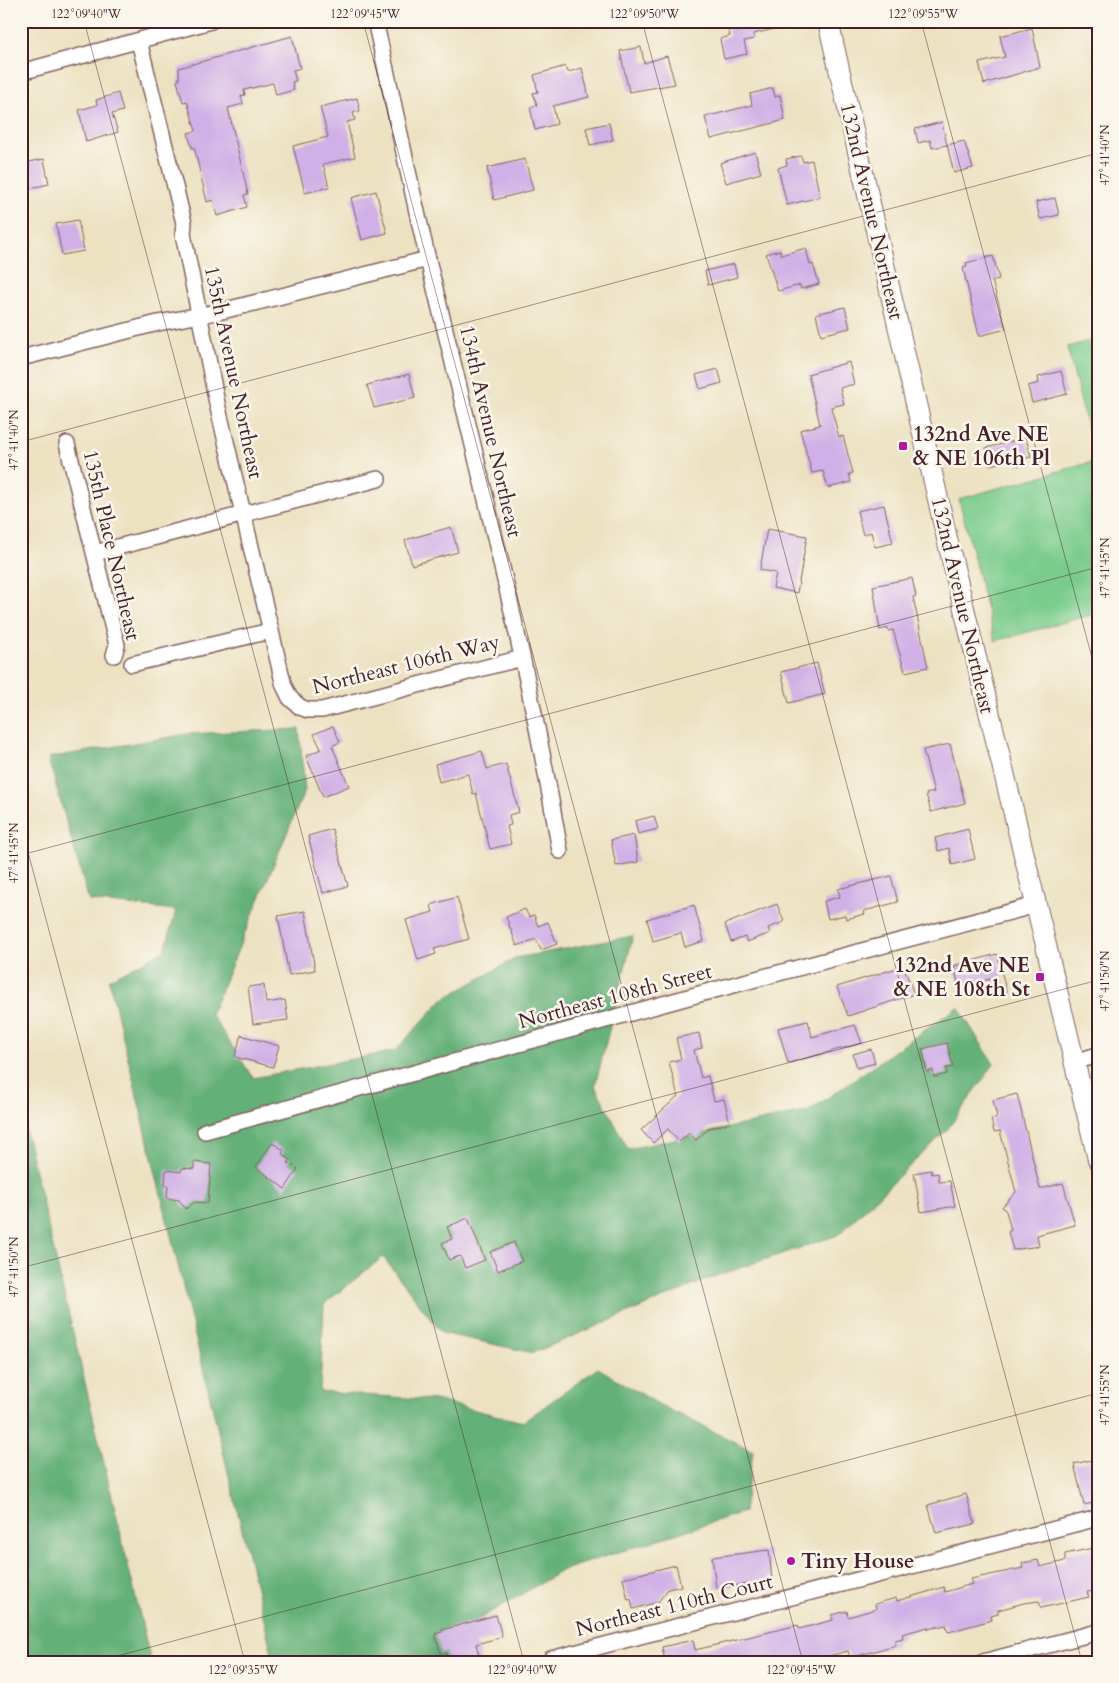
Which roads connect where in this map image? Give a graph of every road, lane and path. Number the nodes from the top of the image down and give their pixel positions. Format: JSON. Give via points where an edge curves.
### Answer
{"nodes":[{"id":1,"x":211,"y":21,"type":"edge"},
{"id":2,"x":375,"y":21,"type":"edge"},
{"id":3,"x":828,"y":21,"type":"edge"},
{"id":4,"x":139,"y":41,"type":"junction"},
{"id":5,"x":21,"y":72,"type":"edge"},
{"id":6,"x":428,"y":258,"type":"junction"},
{"id":7,"x":199,"y":316,"type":"junction"},
{"id":8,"x":21,"y":358,"type":"edge"},
{"id":9,"x":67,"y":444,"type":"dead end"},
{"id":10,"x":378,"y":479,"type":"dead end"},
{"id":11,"x":243,"y":514,"type":"junction"},
{"id":12,"x":94,"y":553,"type":"junction"},
{"id":13,"x":270,"y":631,"type":"junction"},
{"id":14,"x":114,"y":655,"type":"dead end"},
{"id":15,"x":522,"y":658,"type":"junction"},
{"id":16,"x":132,"y":664,"type":"dead end"},
{"id":17,"x":300,"y":707,"type":"joint"},
{"id":18,"x":560,"y":851,"type":"dead end"},
{"id":19,"x":1036,"y":905,"type":"junction"},
{"id":20,"x":1098,"y":1055,"type":"edge"},
{"id":21,"x":1074,"y":1062,"type":"junction"},
{"id":22,"x":205,"y":1131,"type":"dead end"},
{"id":23,"x":1098,"y":1159,"type":"edge"},
{"id":24,"x":1098,"y":1518,"type":"edge"},
{"id":25,"x":1098,"y":1632,"type":"edge"},
{"id":26,"x":551,"y":1658,"type":"dead end"},
{"id":27,"x":983,"y":1662,"type":"edge"}],
"edges":[{"from":1,"to":4,"type":"street"},
{"from":2,"to":6,"type":"street","name":"134th Avenue Northeast"},
{"from":3,"to":19,"type":"street","name":"132nd Avenue Northeast","via":[[949,547]]},
{"from":4,"to":5,"type":"street"},
{"from":4,"to":7,"type":"street","name":"135th Avenue Northeast","via":[[184,223],[183,234]]},
{"from":6,"to":7,"type":"street"},
{"from":6,"to":15,"type":"street","name":"134th Avenue Northeast"},
{"from":7,"to":8,"type":"street"},
{"from":7,"to":11,"type":"street","name":"135th Avenue Northeast"},
{"from":9,"to":12,"type":"street","name":"135th Place Northeast"},
{"from":10,"to":11,"type":"street"},
{"from":11,"to":12,"type":"street"},
{"from":11,"to":13,"type":"street","name":"135th Avenue Northeast"},
{"from":12,"to":14,"type":"street","name":"135th Place Northeast","via":[[117,645]]},
{"from":13,"to":16,"type":"street"},
{"from":13,"to":17,"type":"street","name":"135th Avenue Northeast","via":[[284,686]]},
{"from":15,"to":17,"type":"street","name":"Northeast 106th Way","via":[[322,710]]},
{"from":15,"to":18,"type":"street","name":"134th Avenue Northeast","via":[[542,746]]},
{"from":19,"to":21,"type":"street","name":"132nd Avenue Northeast"},
{"from":19,"to":22,"type":"street","name":"Northeast 108th Street"},
{"from":20,"to":21,"type":"street"},
{"from":21,"to":23,"type":"street","name":"132nd Avenue Northeast"},
{"from":24,"to":26,"type":"street","name":"Northeast 110th Court"},
{"from":25,"to":27,"type":"street"}]}
